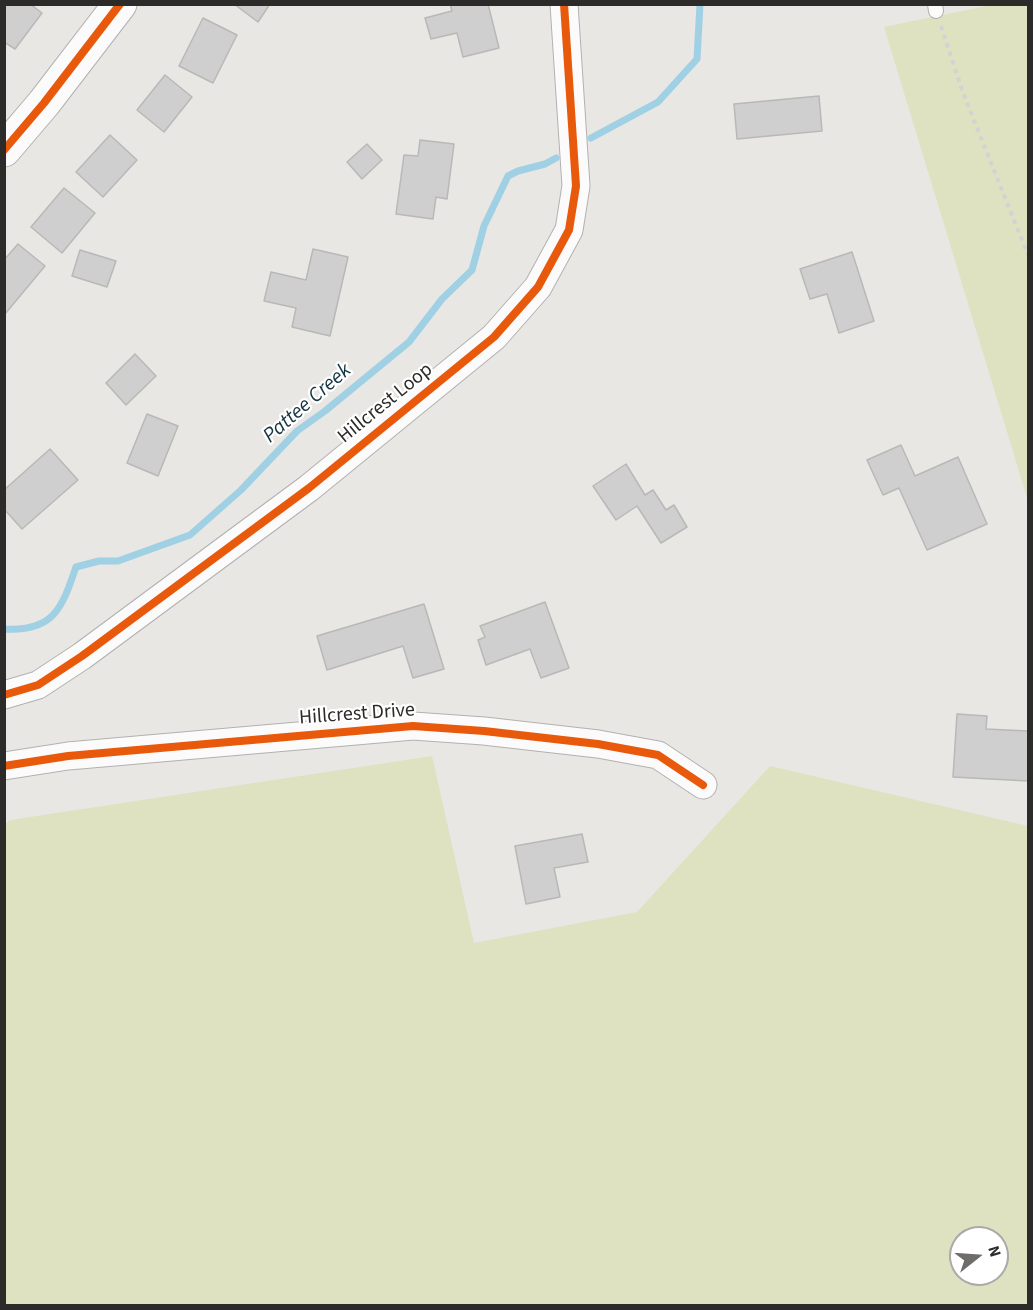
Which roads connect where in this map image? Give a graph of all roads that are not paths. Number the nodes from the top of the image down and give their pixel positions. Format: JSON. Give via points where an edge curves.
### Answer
{"nodes":[{"id":1,"x":120,"y":4,"type":"edge"},
{"id":2,"x":564,"y":4,"type":"edge"},
{"id":3,"x":4,"y":150,"type":"edge"},
{"id":4,"x":4,"y":695,"type":"edge"},
{"id":5,"x":4,"y":766,"type":"edge"},
{"id":6,"x":703,"y":785,"type":"dead end"}],
"edges":[{"from":1,"to":3,"type":"street"},
{"from":2,"to":4,"type":"street","name":"Hillcrest Loop","via":[[576,186],[569,230],[538,287],[494,337],[309,488],[82,656],[38,685]]},
{"from":5,"to":6,"type":"street","name":"Hillcrest Drive","via":[[68,756],[413,726],[598,744],[658,755]]}]}
